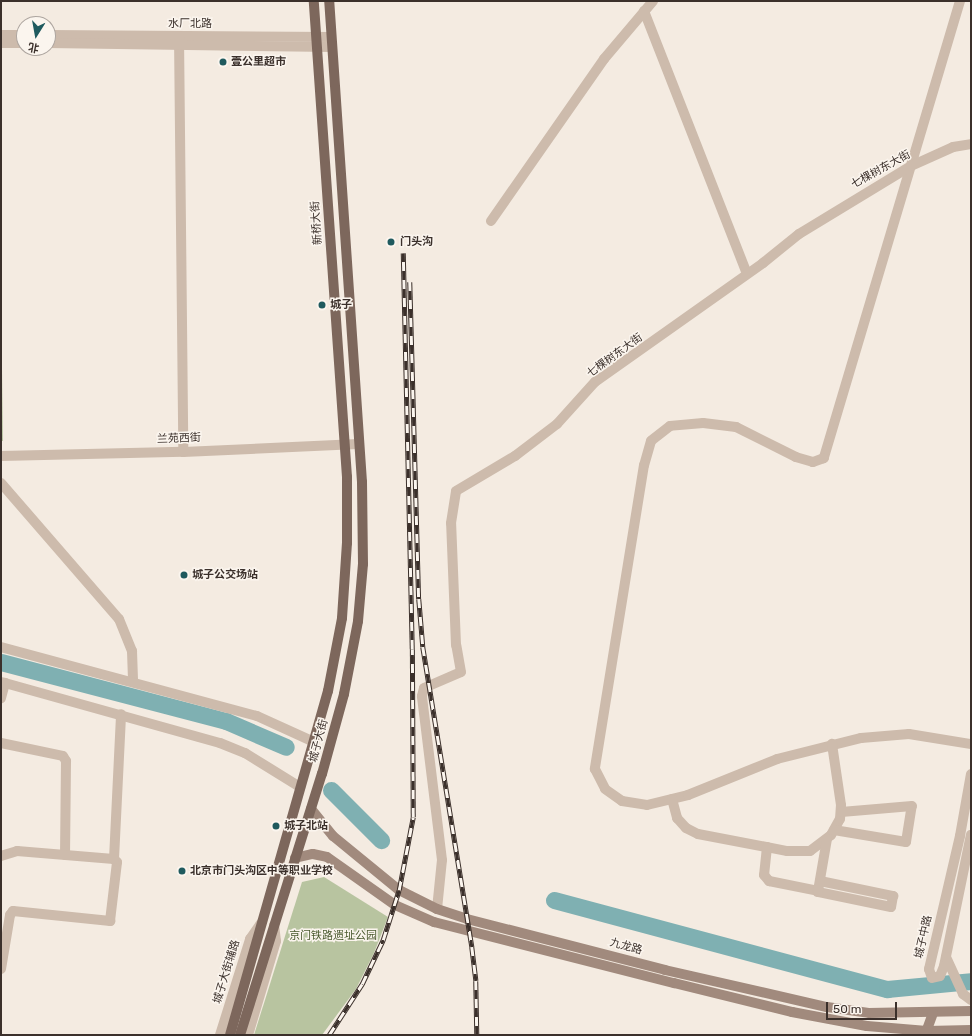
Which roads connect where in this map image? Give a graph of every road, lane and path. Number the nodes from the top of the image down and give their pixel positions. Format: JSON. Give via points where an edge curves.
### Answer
{"nodes":[{"id":1,"x":314,"y":1,"type":"edge"},
{"id":2,"x":329,"y":1,"type":"edge"},
{"id":3,"x":653,"y":1,"type":"edge"},
{"id":4,"x":960,"y":1,"type":"edge"},
{"id":5,"x":644,"y":11,"type":"junction"},
{"id":6,"x":1,"y":35,"type":"edge"},
{"id":7,"x":16,"y":35,"type":"edge"},
{"id":8,"x":56,"y":35,"type":"edge"},
{"id":9,"x":179,"y":40,"type":"junction"},
{"id":10,"x":317,"y":42,"type":"junction"},
{"id":11,"x":332,"y":42,"type":"junction"},
{"id":12,"x":1,"y":43,"type":"edge"},
{"id":13,"x":16,"y":43,"type":"edge"},
{"id":14,"x":56,"y":43,"type":"edge"},
{"id":15,"x":971,"y":144,"type":"edge"},
{"id":16,"x":911,"y":166,"type":"junction"},
{"id":17,"x":491,"y":221,"type":"dead end"},
{"id":18,"x":747,"y":274,"type":"junction"},
{"id":19,"x":344,"y":444,"type":"junction"},
{"id":20,"x":358,"y":444,"type":"junction"},
{"id":21,"x":183,"y":452,"type":"junction"},
{"id":22,"x":1,"y":456,"type":"edge"},
{"id":23,"x":1,"y":483,"type":"edge"},
{"id":24,"x":1,"y":647,"type":"edge"},
{"id":25,"x":133,"y":681,"type":"junction"},
{"id":26,"x":3,"y":683,"type":"edge"},
{"id":27,"x":1,"y":698,"type":"edge"},
{"id":28,"x":121,"y":714,"type":"junction"},
{"id":29,"x":314,"y":742,"type":"junction"},
{"id":30,"x":1,"y":743,"type":"edge"},
{"id":31,"x":832,"y":744,"type":"junction"},
{"id":32,"x":971,"y":744,"type":"edge"},
{"id":33,"x":971,"y":774,"type":"edge"},
{"id":34,"x":300,"y":787,"type":"junction"},
{"id":35,"x":672,"y":799,"type":"junction"},
{"id":36,"x":311,"y":809,"type":"junction"},
{"id":37,"x":841,"y":812,"type":"junction"},
{"id":38,"x":834,"y":830,"type":"junction"},
{"id":39,"x":971,"y":835,"type":"edge"},
{"id":40,"x":827,"y":839,"type":"junction"},
{"id":41,"x":767,"y":847,"type":"junction"},
{"id":42,"x":788,"y":851,"type":"junction"},
{"id":43,"x":65,"y":855,"type":"junction"},
{"id":44,"x":1,"y":856,"type":"edge"},
{"id":45,"x":114,"y":858,"type":"junction"},
{"id":46,"x":295,"y":858,"type":"junction"},
{"id":47,"x":823,"y":859,"type":"junction"},
{"id":48,"x":819,"y":886,"type":"junction"},
{"id":49,"x":438,"y":909,"type":"junction"},
{"id":50,"x":269,"y":921,"type":"junction"},
{"id":51,"x":946,"y":957,"type":"junction"},
{"id":52,"x":1,"y":969,"type":"edge"},
{"id":53,"x":971,"y":1000,"type":"edge"},
{"id":54,"x":971,"y":1011,"type":"edge"},
{"id":55,"x":918,"y":1013,"type":"junction"},
{"id":56,"x":933,"y":1013,"type":"junction"},
{"id":57,"x":971,"y":1030,"type":"edge"},
{"id":58,"x":909,"y":1032,"type":"edge"},
{"id":59,"x":926,"y":1033,"type":"edge"},
{"id":60,"x":220,"y":1035,"type":"edge"},
{"id":61,"x":230,"y":1035,"type":"edge"},
{"id":62,"x":240,"y":1035,"type":"edge"},
{"id":63,"x":248,"y":1035,"type":"edge"}],
"edges":[{"from":1,"to":10,"type":"main road","name":"新桥大街"},
{"from":2,"to":11,"type":"main road"},
{"from":3,"to":5,"type":"street"},
{"from":4,"to":16,"type":"street"},
{"from":5,"to":17,"type":"street","via":[[604,59]]},
{"from":5,"to":18,"type":"street"},
{"from":6,"to":7,"type":"street"},
{"from":8,"to":9,"type":"street","name":"水厂北路"},
{"from":9,"to":10,"type":"street","name":"水厂北路"},
{"from":9,"to":14,"type":"street"},
{"from":9,"to":21,"type":"street"},
{"from":10,"to":11,"type":"street","name":"水厂北路"},
{"from":10,"to":19,"type":"main road","name":"新桥大街"},
{"from":11,"to":20,"type":"main road"},
{"from":12,"to":13,"type":"street"},
{"from":15,"to":16,"type":"street","name":"七棵树东大街","via":[[953,147]]},
{"from":16,"to":18,"type":"street","name":"七棵树东大街","via":[[798,234]]},
{"from":16,"to":35,"type":"street","via":[[824,458],[813,462],[796,457],[736,427],[703,422],[670,426],[651,442],[644,465],[595,770],[605,789],[622,800],[647,805]]},
{"from":18,"to":49,"type":"street","name":"七棵树东大街","via":[[596,382],[557,424],[515,456],[456,490],[451,523],[456,645],[461,672],[424,688],[422,696],[442,860]]},
{"from":19,"to":20,"type":"street","name":"兰苑西街"},
{"from":19,"to":21,"type":"street","name":"兰苑西街"},
{"from":19,"to":29,"type":"main road","name":"城子大街","via":[[347,543],[342,618],[328,690]]},
{"from":20,"to":36,"type":"main road","name":"城子大街","via":[[362,482],[363,564],[358,620],[344,694]]},
{"from":21,"to":22,"type":"street","name":"兰苑西街"},
{"from":23,"to":25,"type":"street","via":[[119,619],[132,651]]},
{"from":24,"to":25,"type":"street"},
{"from":25,"to":29,"type":"street","via":[[257,716]]},
{"from":26,"to":27,"type":"street"},
{"from":26,"to":28,"type":"street"},
{"from":28,"to":34,"type":"street","via":[[245,753]]},
{"from":28,"to":45,"type":"street"},
{"from":29,"to":34,"type":"main road","name":"城子大街"},
{"from":30,"to":43,"type":"street","via":[[63,756],[66,761]]},
{"from":31,"to":32,"type":"street","via":[[909,734]]},
{"from":31,"to":35,"type":"street","via":[[777,759]]},
{"from":31,"to":37,"type":"street"},
{"from":33,"to":51,"type":"street","name":"城子中路","via":[[960,836],[929,969],[932,978],[940,976]]},
{"from":34,"to":50,"type":"main road","name":"城子大街"},
{"from":35,"to":41,"type":"street","via":[[677,818],[686,828],[698,834]]},
{"from":36,"to":46,"type":"main road","name":"城子大街"},
{"from":36,"to":49,"type":"main road","name":"九龙路","via":[[333,836],[368,866],[399,890]]},
{"from":37,"to":38,"type":"street"},
{"from":37,"to":38,"type":"street","via":[[912,806],[906,842]]},
{"from":38,"to":40,"type":"street"},
{"from":39,"to":51,"type":"street","name":"城子中路"},
{"from":40,"to":42,"type":"street","via":[[810,851]]},
{"from":40,"to":47,"type":"street"},
{"from":41,"to":42,"type":"street"},
{"from":41,"to":48,"type":"street","via":[[764,875],[769,881]]},
{"from":42,"to":47,"type":"street"},
{"from":43,"to":44,"type":"street","via":[[17,851]]},
{"from":43,"to":45,"type":"street"},
{"from":45,"to":52,"type":"street","via":[[117,862],[110,921],[13,911],[10,914]]},
{"from":46,"to":50,"type":"main road","name":"城子大街"},
{"from":46,"to":58,"type":"main road","name":"九龙路","via":[[313,854],[328,857],[395,905],[434,922],[792,1012]]},
{"from":47,"to":48,"type":"street"},
{"from":48,"to":48,"type":"street","via":[[892,907],[893,896]]},
{"from":49,"to":55,"type":"main road","name":"九龙路","via":[[657,968],[827,1007],[868,1013]]},
{"from":50,"to":60,"type":"street","name":"城子大街辅路","via":[[250,939]]},
{"from":50,"to":61,"type":"main road","name":"城子大街"},
{"from":50,"to":62,"type":"main road","name":"城子大街"},
{"from":50,"to":63,"type":"street","via":[[276,941]]},
{"from":51,"to":53,"type":"street","via":[[963,994]]},
{"from":54,"to":56,"type":"main road","name":"九龙路"},
{"from":55,"to":56,"type":"main road","name":"九龙路"},
{"from":55,"to":58,"type":"main road"},
{"from":56,"to":59,"type":"main road"},
{"from":57,"to":59,"type":"main road","name":"九龙路"},
{"from":58,"to":59,"type":"main road","name":"九龙路"}]}
